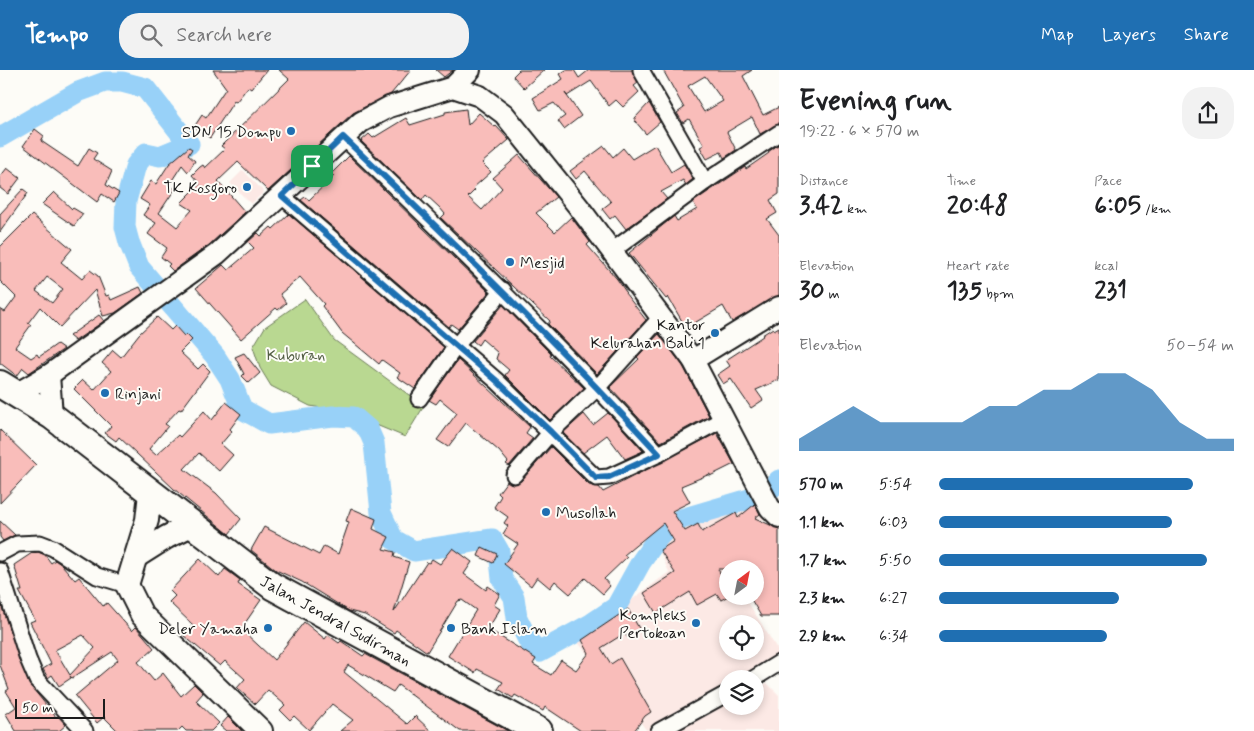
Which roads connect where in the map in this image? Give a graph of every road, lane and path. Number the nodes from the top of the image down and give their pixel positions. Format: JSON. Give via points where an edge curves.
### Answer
{"nodes":[{"id":1,"x":470,"y":70,"type":"edge"},
{"id":2,"x":641,"y":70,"type":"edge"},
{"id":3,"x":453,"y":87,"type":"junction"},
{"id":4,"x":779,"y":133,"type":"edge"},
{"id":5,"x":343,"y":137,"type":"junction"},
{"id":6,"x":705,"y":182,"type":"junction"},
{"id":7,"x":282,"y":196,"type":"junction"},
{"id":8,"x":612,"y":251,"type":"junction"},
{"id":9,"x":503,"y":290,"type":"junction"},
{"id":10,"x":779,"y":306,"type":"edge"},
{"id":11,"x":661,"y":317,"type":"junction"},
{"id":12,"x":456,"y":346,"type":"junction"},
{"id":13,"x":693,"y":360,"type":"junction"},
{"id":14,"x":49,"y":375,"type":"junction"},
{"id":15,"x":598,"y":387,"type":"junction"},
{"id":16,"x":8,"y":389,"type":"edge"},
{"id":17,"x":419,"y":399,"type":"dead end"},
{"id":18,"x":52,"y":416,"type":"junction"},
{"id":19,"x":725,"y":418,"type":"junction"},
{"id":20,"x":551,"y":432,"type":"junction"},
{"id":21,"x":659,"y":454,"type":"junction"},
{"id":22,"x":514,"y":475,"type":"dead end"},
{"id":23,"x":150,"y":493,"type":"junction"},
{"id":24,"x":774,"y":513,"type":"edge"},
{"id":25,"x":191,"y":526,"type":"junction"},
{"id":26,"x":0,"y":553,"type":"edge"},
{"id":27,"x":137,"y":556,"type":"junction"},
{"id":28,"x":0,"y":571,"type":"edge"},
{"id":29,"x":126,"y":585,"type":"junction"},
{"id":30,"x":779,"y":663,"type":"edge"},
{"id":31,"x":764,"y":672,"type":"edge"},
{"id":32,"x":719,"y":698,"type":"edge"},
{"id":33,"x":85,"y":731,"type":"edge"},
{"id":34,"x":261,"y":731,"type":"edge"},
{"id":35,"x":539,"y":731,"type":"edge"},
{"id":36,"x":659,"y":731,"type":"edge"}],
"edges":[{"from":1,"to":3,"type":"main road"},
{"from":2,"to":6,"type":"street"},
{"from":3,"to":5,"type":"main road","via":[[379,111]]},
{"from":3,"to":8,"type":"main road","via":[[480,96],[504,114]]},
{"from":4,"to":6,"type":"street"},
{"from":5,"to":7,"type":"main road"},
{"from":5,"to":9,"type":"street"},
{"from":6,"to":8,"type":"street"},
{"from":7,"to":12,"type":"street"},
{"from":7,"to":14,"type":"main road","via":[[217,254]]},
{"from":8,"to":11,"type":"main road"},
{"from":9,"to":12,"type":"street"},
{"from":9,"to":15,"type":"street"},
{"from":10,"to":13,"type":"main road"},
{"from":11,"to":13,"type":"main road"},
{"from":11,"to":15,"type":"street"},
{"from":12,"to":17,"type":"street"},
{"from":12,"to":20,"type":"street"},
{"from":13,"to":19,"type":"main road"},
{"from":14,"to":16,"type":"main road"},
{"from":14,"to":18,"type":"main road"},
{"from":15,"to":20,"type":"street"},
{"from":15,"to":21,"type":"street"},
{"from":16,"to":18,"type":"highway","name":"Jalan Jendral Sudirman"},
{"from":18,"to":23,"type":"highway","name":"Jalan Jendral Sudirman"},
{"from":19,"to":21,"type":"street"},
{"from":19,"to":24,"type":"main road"},
{"from":20,"to":21,"type":"street","via":[[598,479]]},
{"from":20,"to":22,"type":"street"},
{"from":23,"to":25,"type":"highway","name":"Jalan Jendral Sudirman"},
{"from":23,"to":27,"type":"main road","via":[[148,520]]},
{"from":25,"to":27,"type":"main road"},
{"from":25,"to":35,"type":"highway","name":"Jalan Jendral Sudirman","via":[[272,586]]},
{"from":26,"to":29,"type":"street","via":[[17,544],[40,543],[97,576]]},
{"from":27,"to":29,"type":"main road"},
{"from":28,"to":33,"type":"street","via":[[37,680]]},
{"from":29,"to":34,"type":"main road","via":[[142,615]]},
{"from":30,"to":31,"type":"street"},
{"from":32,"to":36,"type":"street"}]}
